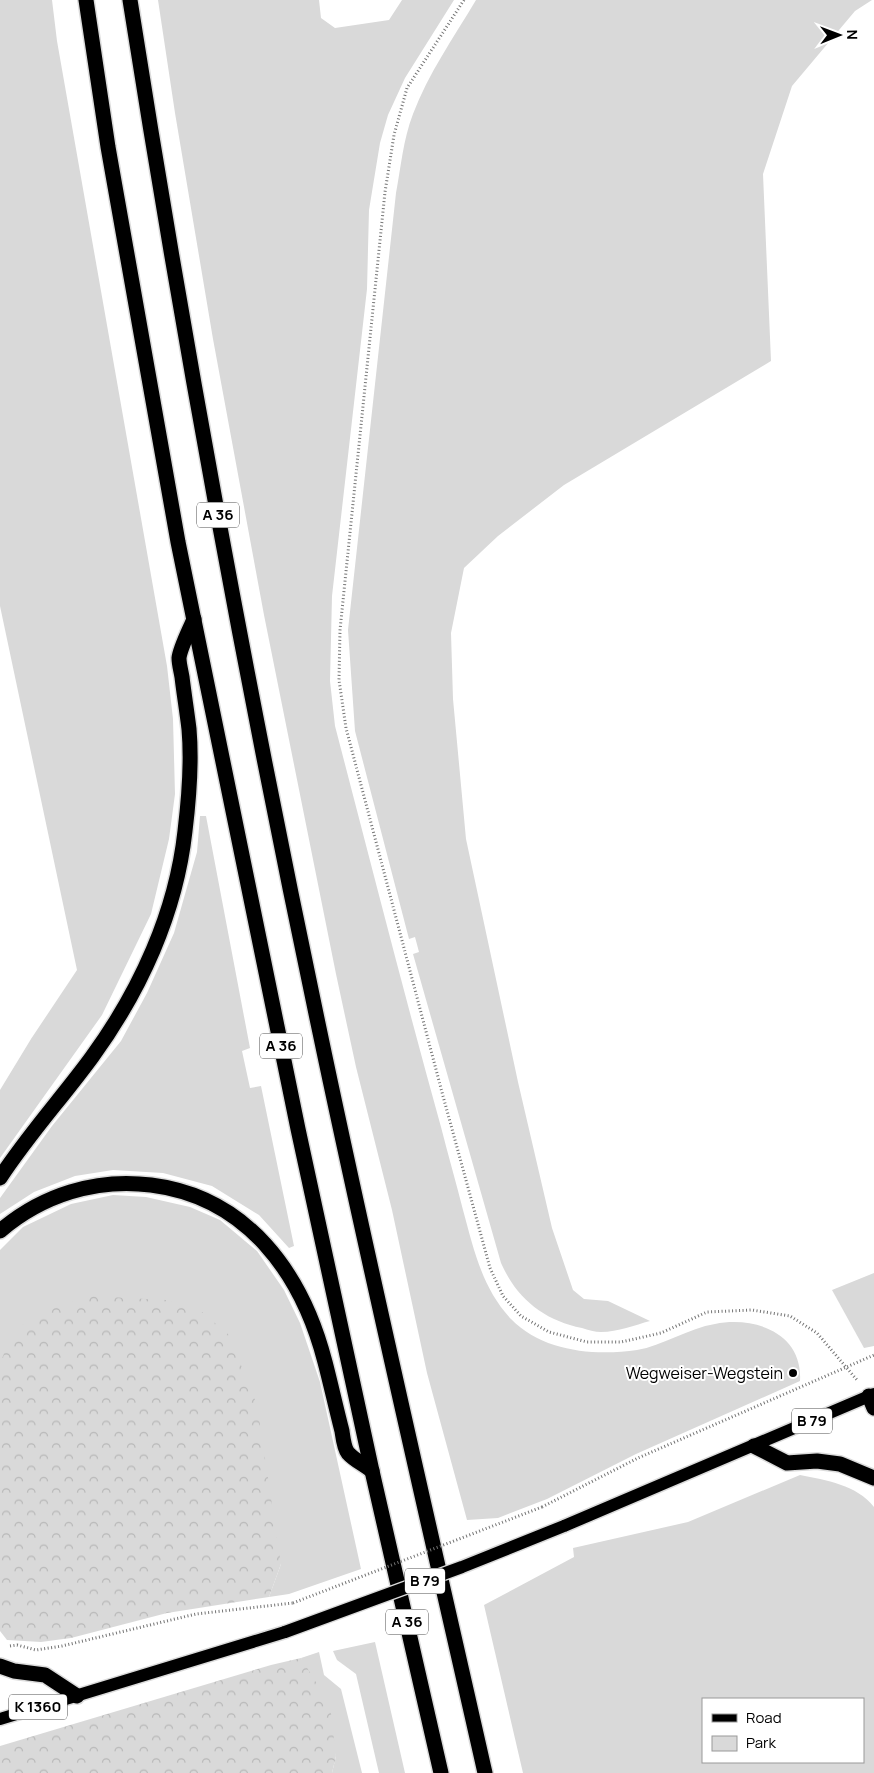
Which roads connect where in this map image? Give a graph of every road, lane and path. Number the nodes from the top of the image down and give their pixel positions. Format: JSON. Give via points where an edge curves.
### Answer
{"nodes":[{"id":1,"x":86,"y":0,"type":"edge"},
{"id":2,"x":130,"y":0,"type":"edge"},
{"id":3,"x":464,"y":0,"type":"edge"},
{"id":4,"x":194,"y":619,"type":"junction"},
{"id":5,"x":0,"y":1178,"type":"edge"},
{"id":6,"x":0,"y":1231,"type":"edge"},
{"id":7,"x":874,"y":1355,"type":"edge"},
{"id":8,"x":847,"y":1367,"type":"junction"},
{"id":9,"x":872,"y":1399,"type":"edge"},
{"id":10,"x":754,"y":1446,"type":"junction"},
{"id":11,"x":372,"y":1471,"type":"junction"},
{"id":12,"x":874,"y":1478,"type":"edge"},
{"id":13,"x":2,"y":1648,"type":"dead end"},
{"id":14,"x":0,"y":1666,"type":"edge"},
{"id":15,"x":77,"y":1696,"type":"junction"},
{"id":16,"x":0,"y":1718,"type":"edge"},
{"id":17,"x":441,"y":1773,"type":"edge"},
{"id":18,"x":485,"y":1773,"type":"edge"}],
"edges":[{"from":1,"to":4,"type":"highway","number":"A 36","via":[[108,147]]},
{"from":2,"to":18,"type":"highway","number":"A 36","via":[[200,416],[288,875],[319,1028]]},
{"from":3,"to":8,"type":"path","via":[[406,88],[394,135],[383,211],[340,630],[339,680],[346,728],[490,1268],[503,1296],[521,1316],[549,1332],[587,1342],[621,1342],[661,1333],[707,1312],[752,1310],[797,1320],[817,1333]]},
{"from":4,"to":5,"type":"highway","via":[[179,656],[189,731],[190,786],[177,877],[166,917],[133,993],[92,1056]]},
{"from":4,"to":11,"type":"highway","number":"A 36","via":[[235,828]]},
{"from":6,"to":11,"type":"highway","via":[[29,1209],[56,1196],[107,1183],[164,1186],[212,1203],[239,1219],[275,1255],[294,1282],[319,1343],[347,1452]]},
{"from":7,"to":8,"type":"path"},
{"from":8,"to":9,"type":"path"},
{"from":8,"to":13,"type":"path","bridge":true,"via":[[638,1458],[542,1507],[293,1602],[196,1614],[62,1646],[36,1650],[17,1645]]},
{"from":9,"to":10,"type":"main road","number":"B 79"},
{"from":10,"to":12,"type":"highway","via":[[786,1463],[818,1461],[840,1464]]},
{"from":10,"to":15,"type":"main road","number":"B 79","bridge":true,"via":[[462,1567],[285,1632]]},
{"from":11,"to":17,"type":"highway","number":"A 36"},
{"from":14,"to":15,"type":"highway","via":[[45,1675]]},
{"from":15,"to":16,"type":"main road","number":"K 1360"}]}
